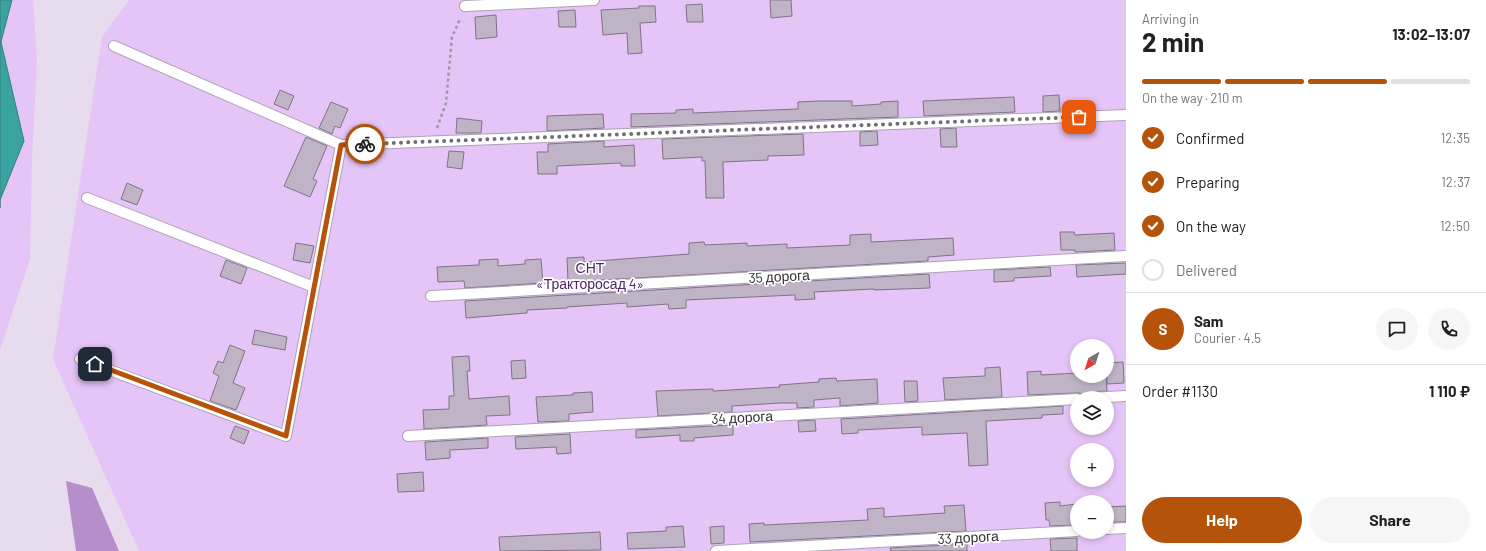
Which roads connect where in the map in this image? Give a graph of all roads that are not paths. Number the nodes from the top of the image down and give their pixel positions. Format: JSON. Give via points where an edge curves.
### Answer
{"nodes":[{"id":1,"x":594,"y":0,"type":"edge"},
{"id":2,"x":465,"y":6,"type":"road end"},
{"id":3,"x":114,"y":46,"type":"dead end"},
{"id":4,"x":1126,"y":115,"type":"edge"},
{"id":5,"x":341,"y":145,"type":"junction"},
{"id":6,"x":87,"y":198,"type":"dead end"},
{"id":7,"x":1126,"y":256,"type":"edge"},
{"id":8,"x":314,"y":287,"type":"junction"},
{"id":9,"x":431,"y":296,"type":"dead end"},
{"id":10,"x":80,"y":359,"type":"dead end"},
{"id":11,"x":1126,"y":396,"type":"edge"},
{"id":12,"x":1114,"y":397,"type":"edge"},
{"id":13,"x":1070,"y":399,"type":"edge"},
{"id":14,"x":408,"y":436,"type":"dead end"},
{"id":15,"x":1126,"y":528,"type":"edge"},
{"id":16,"x":1114,"y":529,"type":"edge"},
{"id":17,"x":1070,"y":531,"type":"edge"},
{"id":18,"x":716,"y":551,"type":"edge"}],
"edges":[{"from":1,"to":2,"type":"lane"},
{"from":3,"to":5,"type":"lane"},
{"from":4,"to":5,"type":"lane"},
{"from":5,"to":8,"type":"lane"},
{"from":6,"to":8,"type":"lane"},
{"from":7,"to":9,"type":"lane","name":"35 дорога"},
{"from":8,"to":10,"type":"lane","via":[[286,436]]},
{"from":11,"to":12,"type":"lane"},
{"from":13,"to":14,"type":"lane","name":"34 дорога"},
{"from":15,"to":16,"type":"lane"},
{"from":17,"to":18,"type":"lane","name":"33 дорога"}]}
